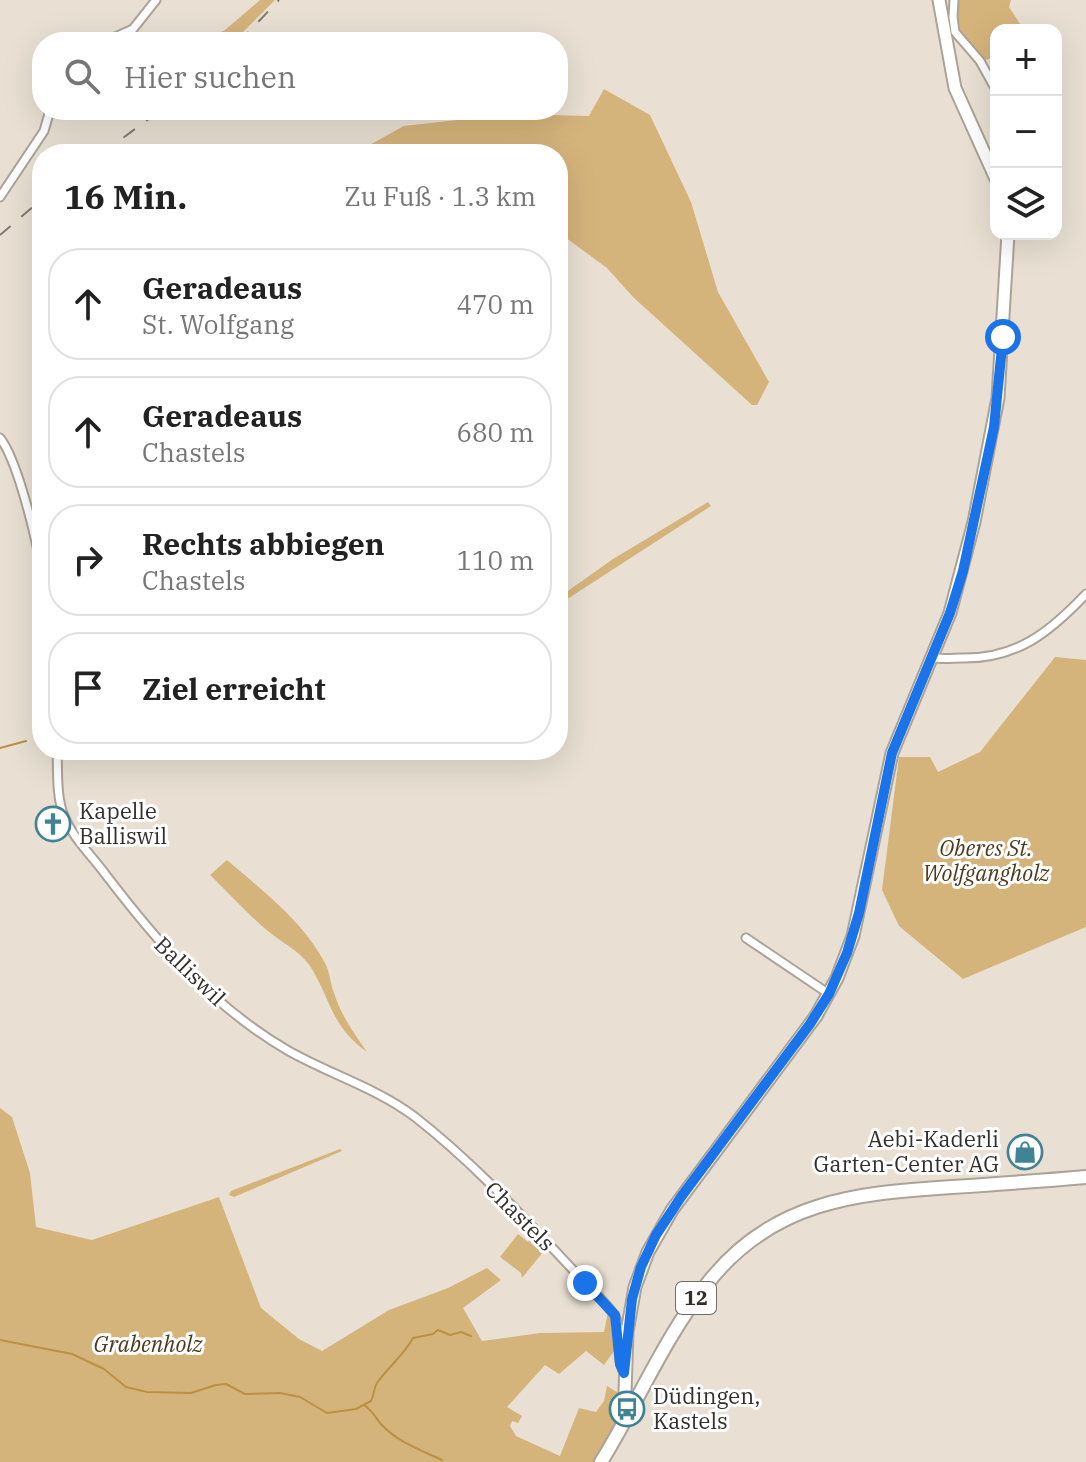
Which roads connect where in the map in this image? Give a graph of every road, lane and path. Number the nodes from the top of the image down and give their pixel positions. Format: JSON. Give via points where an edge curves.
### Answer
{"nodes":[{"id":1,"x":156,"y":0,"type":"edge"},
{"id":2,"x":954,"y":0,"type":"edge"},
{"id":3,"x":941,"y":1,"type":"edge"},
{"id":4,"x":126,"y":32,"type":"edge"},
{"id":5,"x":990,"y":79,"type":"edge"},
{"id":6,"x":47,"y":120,"type":"edge"},
{"id":7,"x":35,"y":144,"type":"edge"},
{"id":8,"x":32,"y":149,"type":"edge"},
{"id":9,"x":991,"y":168,"type":"edge"},
{"id":10,"x":0,"y":197,"type":"edge"},
{"id":11,"x":1008,"y":240,"type":"edge"},
{"id":12,"x":0,"y":438,"type":"edge"},
{"id":13,"x":32,"y":528,"type":"edge"},
{"id":14,"x":1086,"y":594,"type":"edge"},
{"id":15,"x":1020,"y":648,"type":"junction"},
{"id":16,"x":1032,"y":648,"type":"dead end"},
{"id":17,"x":931,"y":657,"type":"junction"},
{"id":18,"x":58,"y":760,"type":"edge"},
{"id":19,"x":746,"y":938,"type":"dead end"},
{"id":20,"x":829,"y":994,"type":"junction"},
{"id":21,"x":412,"y":1115,"type":"joint"},
{"id":22,"x":1086,"y":1177,"type":"edge"},
{"id":23,"x":624,"y":1373,"type":"junction"},
{"id":24,"x":625,"y":1386,"type":"junction"},
{"id":25,"x":643,"y":1390,"type":"junction"},
{"id":26,"x":634,"y":1406,"type":"junction"},
{"id":27,"x":601,"y":1462,"type":"edge"}],
"edges":[{"from":1,"to":4,"type":"street"},
{"from":2,"to":5,"type":"street","via":[[955,32]]},
{"from":3,"to":9,"type":"main road","via":[[955,88]]},
{"from":6,"to":7,"type":"street"},
{"from":8,"to":10,"type":"street"},
{"from":11,"to":17,"type":"main road","name":"Chastels","via":[[996,414],[963,571]]},
{"from":12,"to":13,"type":"street"},
{"from":14,"to":15,"type":"street"},
{"from":15,"to":16,"type":"street"},
{"from":15,"to":17,"type":"street","via":[[970,658]]},
{"from":17,"to":20,"type":"main road","name":"Chastels","via":[[898,736],[856,927]]},
{"from":18,"to":21,"type":"street","name":"Balliswil","via":[[61,806],[71,829],[185,971],[262,1035]]},
{"from":19,"to":20,"type":"street"},
{"from":20,"to":23,"type":"main road","name":"Chastels","via":[[656,1235],[632,1299]]},
{"from":21,"to":23,"type":"street","name":"Chastels","via":[[529,1222],[615,1315]]},
{"from":22,"to":25,"type":"main road","number":"12","via":[[864,1194],[790,1217],[747,1244],[708,1282]]},
{"from":23,"to":24,"type":"main road","name":"Chastels"},
{"from":24,"to":25,"type":"main road"},
{"from":24,"to":26,"type":"main road","name":"Chastels"},
{"from":25,"to":26,"type":"main road","number":"12"},
{"from":26,"to":27,"type":"main road","number":"12"}]}
